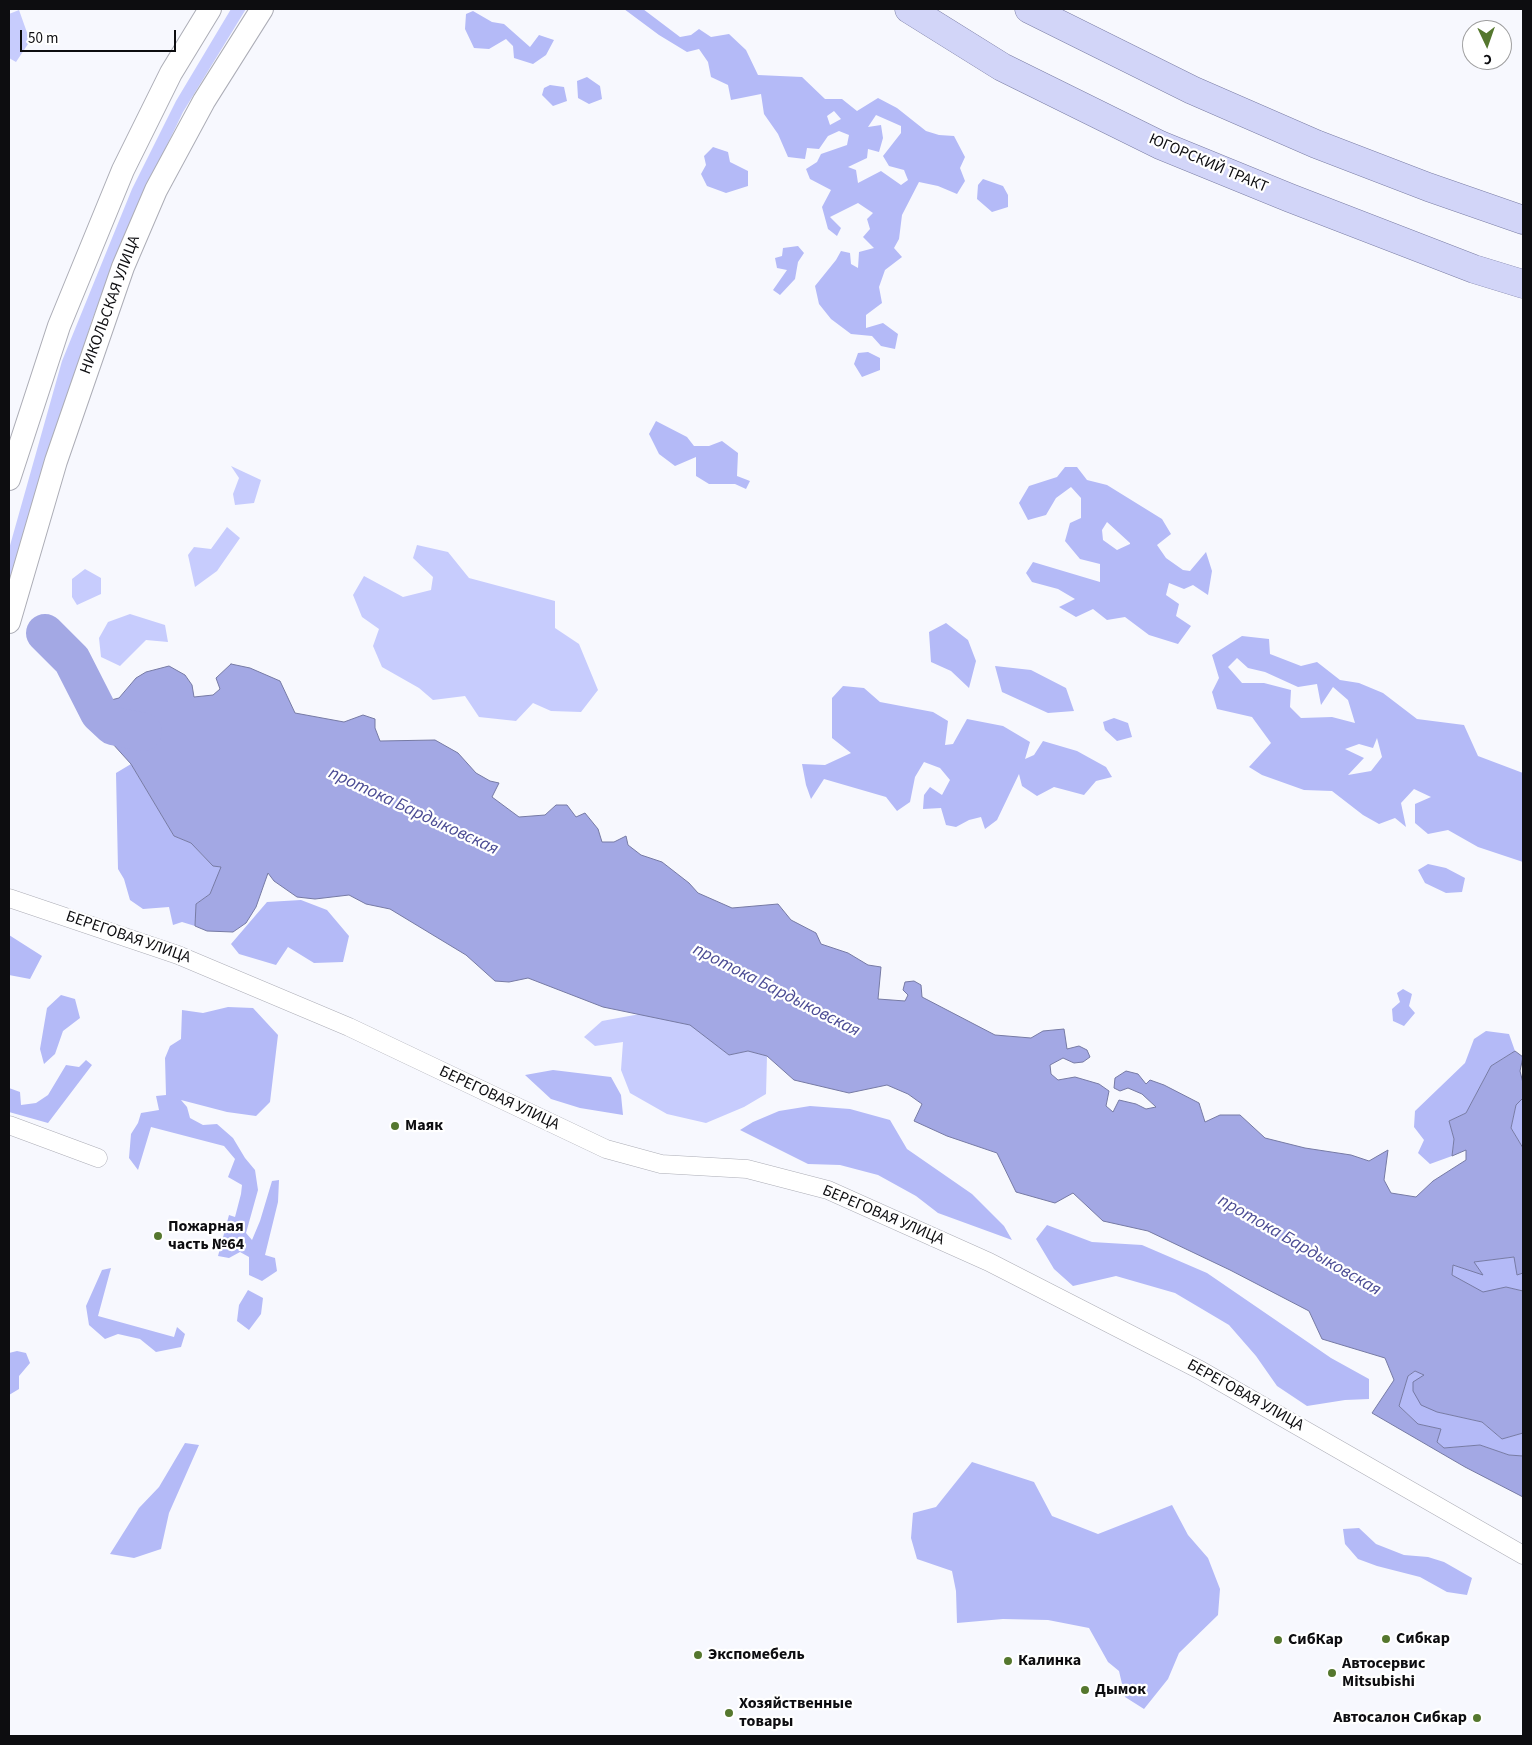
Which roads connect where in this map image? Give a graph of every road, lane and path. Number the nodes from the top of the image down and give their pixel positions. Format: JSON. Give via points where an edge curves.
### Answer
{"nodes":[{"id":1,"x":210,"y":9,"type":"edge"},
{"id":2,"x":262,"y":9,"type":"edge"},
{"id":3,"x":909,"y":9,"type":"edge"},
{"id":4,"x":1029,"y":9,"type":"edge"},
{"id":5,"x":1523,"y":220,"type":"edge"},
{"id":6,"x":1523,"y":284,"type":"edge"},
{"id":7,"x":9,"y":479,"type":"edge"},
{"id":8,"x":9,"y":622,"type":"edge"},
{"id":9,"x":9,"y":898,"type":"edge"},
{"id":10,"x":9,"y":1125,"type":"edge"},
{"id":11,"x":98,"y":1158,"type":"dead end"},
{"id":12,"x":1523,"y":1555,"type":"edge"}],
"edges":[{"from":1,"to":7,"type":"street","via":[[171,73],[123,170],[59,326]]},
{"from":2,"to":8,"type":"street","name":"НИКОЛЬСКАЯ УЛИЦА","via":[[204,101],[156,190],[123,267],[56,461]]},
{"from":3,"to":6,"type":"main road","name":"ЮГОРСКИЙ ТРАКТ","via":[[1002,67],[1160,145],[1456,262]]},
{"from":4,"to":5,"type":"main road","via":[[1192,90],[1316,144]]},
{"from":9,"to":12,"type":"street","name":"БЕРЕГОВАЯ УЛИЦА","via":[[178,955],[349,1028],[606,1149],[661,1164],[747,1169],[828,1190],[989,1262],[1200,1370]]},
{"from":10,"to":11,"type":"street"}]}
